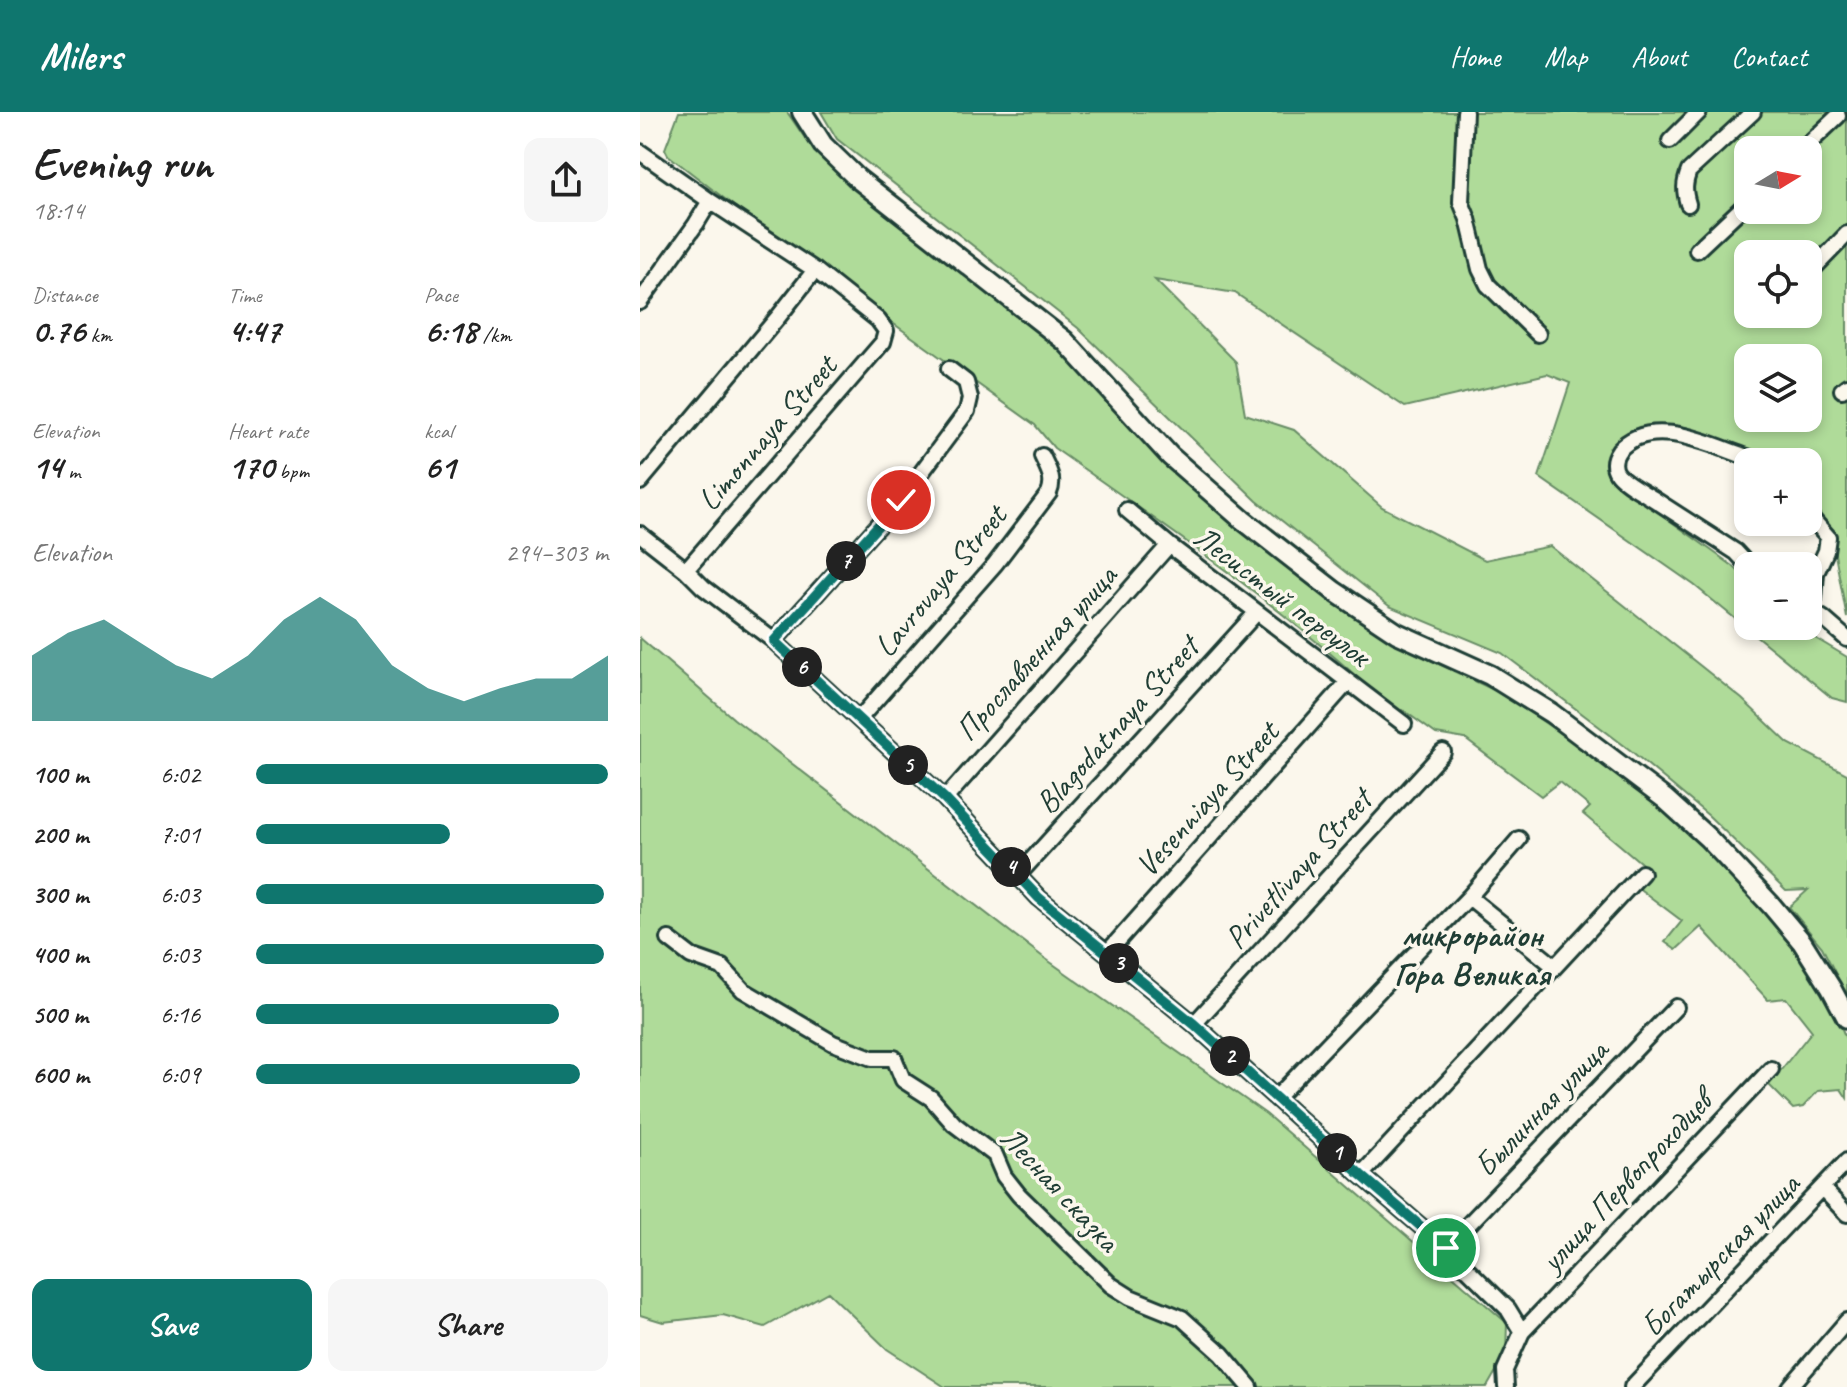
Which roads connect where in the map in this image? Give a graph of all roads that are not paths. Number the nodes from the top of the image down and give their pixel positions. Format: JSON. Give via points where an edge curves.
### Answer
{"nodes":[{"id":1,"x":802,"y":112,"type":"edge"},
{"id":2,"x":1465,"y":112,"type":"edge"},
{"id":3,"x":1699,"y":112,"type":"edge"},
{"id":4,"x":1753,"y":112,"type":"edge"},
{"id":5,"x":1840,"y":117,"type":"edge"},
{"id":6,"x":1818,"y":136,"type":"edge"},
{"id":7,"x":1670,"y":141,"type":"dead end"},
{"id":8,"x":640,"y":152,"type":"edge"},
{"id":9,"x":710,"y":201,"type":"junction"},
{"id":10,"x":1688,"y":204,"type":"dead end"},
{"id":11,"x":1734,"y":215,"type":"edge"},
{"id":12,"x":1847,"y":234,"type":"edge"},
{"id":13,"x":1697,"y":250,"type":"dead end"},
{"id":14,"x":1822,"y":260,"type":"edge"},
{"id":15,"x":815,"y":270,"type":"junction"},
{"id":16,"x":640,"y":302,"type":"edge"},
{"id":17,"x":1538,"y":334,"type":"dead end"},
{"id":18,"x":949,"y":369,"type":"dead end"},
{"id":19,"x":1734,"y":453,"type":"edge"},
{"id":20,"x":1042,"y":456,"type":"dead end"},
{"id":21,"x":640,"y":482,"type":"edge"},
{"id":22,"x":1127,"y":510,"type":"dead end"},
{"id":23,"x":1822,"y":530,"type":"edge"},
{"id":24,"x":640,"y":534,"type":"edge"},
{"id":25,"x":1169,"y":545,"type":"junction"},
{"id":26,"x":1736,"y":552,"type":"edge"},
{"id":27,"x":1822,"y":560,"type":"edge"},
{"id":28,"x":686,"y":570,"type":"junction"},
{"id":29,"x":1257,"y":612,"type":"junction"},
{"id":30,"x":1822,"y":618,"type":"edge"},
{"id":31,"x":1847,"y":639,"type":"edge"},
{"id":32,"x":774,"y":641,"type":"junction"},
{"id":33,"x":1348,"y":682,"type":"junction"},
{"id":34,"x":859,"y":719,"type":"junction"},
{"id":35,"x":1404,"y":724,"type":"dead end"},
{"id":36,"x":1443,"y":752,"type":"dead end"},
{"id":37,"x":945,"y":799,"type":"junction"},
{"id":38,"x":1519,"y":839,"type":"dead end"},
{"id":39,"x":1642,"y":873,"type":"dead end"},
{"id":40,"x":1018,"y":875,"type":"junction"},
{"id":41,"x":1469,"y":897,"type":"junction"},
{"id":42,"x":669,"y":939,"type":"dead end"},
{"id":43,"x":1107,"y":953,"type":"junction"},
{"id":44,"x":1554,"y":966,"type":"junction"},
{"id":45,"x":1676,"y":1007,"type":"dead end"},
{"id":46,"x":1847,"y":1018,"type":"edge"},
{"id":47,"x":1194,"y":1024,"type":"junction"},
{"id":48,"x":1771,"y":1069,"type":"dead end"},
{"id":49,"x":1276,"y":1098,"type":"junction"},
{"id":50,"x":1847,"y":1161,"type":"edge"},
{"id":51,"x":1361,"y":1175,"type":"junction"},
{"id":52,"x":1822,"y":1188,"type":"junction"},
{"id":53,"x":1847,"y":1214,"type":"edge"},
{"id":54,"x":1446,"y":1248,"type":"junction"},
{"id":55,"x":1847,"y":1321,"type":"edge"},
{"id":56,"x":1522,"y":1332,"type":"junction"},
{"id":57,"x":1250,"y":1387,"type":"edge"},
{"id":58,"x":1506,"y":1387,"type":"edge"},
{"id":59,"x":1632,"y":1387,"type":"edge"},
{"id":60,"x":1790,"y":1387,"type":"edge"}],
"edges":[{"from":1,"to":46,"type":"main road","via":[[823,145],[858,179],[1065,341],[1170,456],[1243,520],[1397,633],[1490,675],[1665,799],[1708,838],[1802,942]]},
{"from":2,"to":17,"type":"street","via":[[1461,202],[1480,269],[1488,285]]},
{"from":3,"to":7,"type":"street"},
{"from":4,"to":10,"type":"street","via":[[1689,171]]},
{"from":5,"to":6,"type":"street"},
{"from":8,"to":9,"type":"street"},
{"from":9,"to":15,"type":"street"},
{"from":9,"to":16,"type":"street"},
{"from":11,"to":13,"type":"street"},
{"from":12,"to":14,"type":"street"},
{"from":15,"to":21,"type":"street"},
{"from":15,"to":28,"type":"street","name":"Limonnaya Street","via":[[878,320],[886,331],[883,342]]},
{"from":18,"to":32,"type":"street","via":[[966,382],[967,411],[901,500]]},
{"from":19,"to":26,"type":"street","via":[[1676,433],[1653,432],[1627,443],[1613,461],[1617,473],[1633,486]]},
{"from":20,"to":34,"type":"street","name":"Lavrovaya Street","via":[[1051,475],[1049,493],[995,564]]},
{"from":22,"to":25,"type":"street","name":"Лесистый переулок"},
{"from":23,"to":27,"type":"street","via":[[1828,537]]},
{"from":24,"to":28,"type":"street"},
{"from":25,"to":29,"type":"street","name":"Лесистый переулок"},
{"from":25,"to":37,"type":"street","name":"Прославленная улица"},
{"from":28,"to":32,"type":"street"},
{"from":29,"to":33,"type":"street","name":"Лесистый переулок"},
{"from":29,"to":40,"type":"street","name":"Blagodatnaya Street"},
{"from":30,"to":31,"type":"street"},
{"from":32,"to":34,"type":"street"},
{"from":33,"to":35,"type":"street","name":"Лесистый переулок"},
{"from":33,"to":43,"type":"street","name":"Vesenniaya Street"},
{"from":34,"to":37,"type":"street"},
{"from":36,"to":47,"type":"street","name":"Privetlivaya Street"},
{"from":37,"to":40,"type":"street"},
{"from":38,"to":41,"type":"street"},
{"from":39,"to":44,"type":"street"},
{"from":40,"to":43,"type":"street"},
{"from":41,"to":44,"type":"street"},
{"from":41,"to":49,"type":"street"},
{"from":42,"to":57,"type":"street","name":"Лесная сказка","via":[[691,956],[722,967],[743,990],[833,1043],[872,1058],[894,1058],[903,1080],[995,1155],[1019,1195],[1111,1285],[1182,1318]]},
{"from":43,"to":47,"type":"street"},
{"from":44,"to":51,"type":"street"},
{"from":45,"to":54,"type":"street","name":"Былинная улица"},
{"from":47,"to":49,"type":"street"},
{"from":48,"to":56,"type":"street","name":"улица Первопроходцев"},
{"from":49,"to":51,"type":"street"},
{"from":50,"to":52,"type":"street","name":"Богатырская улица"},
{"from":51,"to":54,"type":"street"},
{"from":52,"to":53,"type":"street"},
{"from":52,"to":59,"type":"street","name":"Богатырская улица"},
{"from":54,"to":56,"type":"street","via":[[1508,1309]]},
{"from":55,"to":60,"type":"street"},
{"from":56,"to":58,"type":"street","name":"улица Первопроходцев","via":[[1505,1370]]}]}
